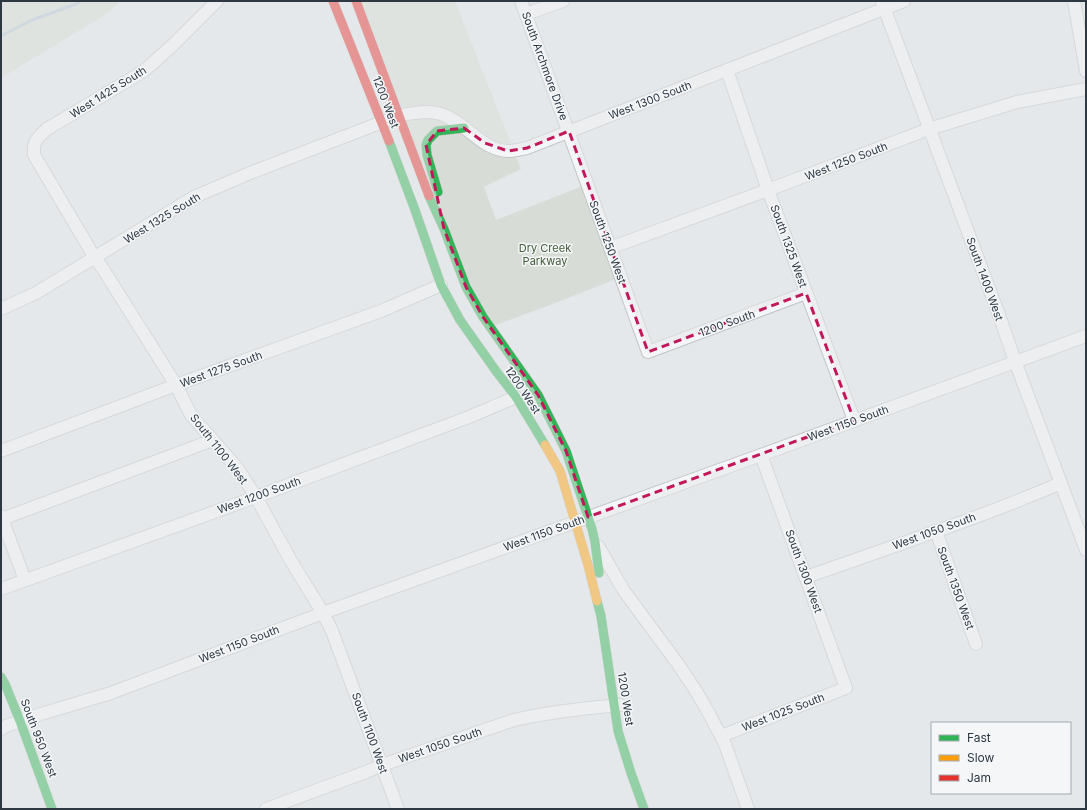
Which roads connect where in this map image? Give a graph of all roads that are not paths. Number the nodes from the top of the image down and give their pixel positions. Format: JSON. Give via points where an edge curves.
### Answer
{"nodes":[{"id":1,"x":217,"y":1,"type":"edge"},
{"id":2,"x":333,"y":1,"type":"edge"},
{"id":3,"x":356,"y":1,"type":"edge"},
{"id":4,"x":521,"y":1,"type":"edge"},
{"id":5,"x":563,"y":1,"type":"edge"},
{"id":6,"x":904,"y":1,"type":"edge"},
{"id":7,"x":1074,"y":1,"type":"edge"},
{"id":8,"x":883,"y":5,"type":"edge"},
{"id":9,"x":526,"y":14,"type":"junction"},
{"id":10,"x":726,"y":70,"type":"junction"},
{"id":11,"x":1086,"y":71,"type":"edge"},
{"id":12,"x":1086,"y":89,"type":"edge"},
{"id":13,"x":398,"y":116,"type":"junction"},
{"id":14,"x":382,"y":123,"type":"junction"},
{"id":15,"x":464,"y":128,"type":"junction"},
{"id":16,"x":929,"y":129,"type":"junction"},
{"id":17,"x":569,"y":132,"type":"junction"},
{"id":18,"x":34,"y":146,"type":"joint"},
{"id":19,"x":768,"y":190,"type":"junction"},
{"id":20,"x":444,"y":230,"type":"junction"},
{"id":21,"x":610,"y":248,"type":"junction"},
{"id":22,"x":95,"y":258,"type":"junction"},
{"id":23,"x":441,"y":285,"type":"junction"},
{"id":24,"x":806,"y":293,"type":"junction"},
{"id":25,"x":1,"y":309,"type":"edge"},
{"id":26,"x":1086,"y":336,"type":"edge"},
{"id":27,"x":648,"y":352,"type":"joint"},
{"id":28,"x":1015,"y":361,"type":"junction"},
{"id":29,"x":176,"y":385,"type":"junction"},
{"id":30,"x":516,"y":397,"type":"junction"},
{"id":31,"x":854,"y":420,"type":"junction"},
{"id":32,"x":213,"y":440,"type":"junction"},
{"id":33,"x":1,"y":451,"type":"edge"},
{"id":34,"x":761,"y":455,"type":"junction"},
{"id":35,"x":1061,"y":483,"type":"junction"},
{"id":36,"x":256,"y":497,"type":"junction"},
{"id":37,"x":2,"y":517,"type":"edge"},
{"id":38,"x":588,"y":517,"type":"junction"},
{"id":39,"x":575,"y":522,"type":"junction"},
{"id":40,"x":936,"y":531,"type":"junction"},
{"id":41,"x":595,"y":542,"type":"junction"},
{"id":42,"x":1086,"y":550,"type":"edge"},
{"id":43,"x":806,"y":576,"type":"junction"},
{"id":44,"x":25,"y":580,"type":"junction"},
{"id":45,"x":1,"y":589,"type":"edge"},
{"id":46,"x":323,"y":613,"type":"junction"},
{"id":47,"x":976,"y":644,"type":"dead end"},
{"id":48,"x":1,"y":677,"type":"edge"},
{"id":49,"x":846,"y":688,"type":"joint"},
{"id":50,"x":617,"y":705,"type":"junction"},
{"id":51,"x":20,"y":722,"type":"junction"},
{"id":52,"x":1,"y":729,"type":"edge"},
{"id":53,"x":720,"y":736,"type":"junction"},
{"id":54,"x":382,"y":765,"type":"junction"},
{"id":55,"x":52,"y":809,"type":"edge"},
{"id":56,"x":266,"y":809,"type":"edge"},
{"id":57,"x":398,"y":809,"type":"edge"},
{"id":58,"x":644,"y":809,"type":"edge"},
{"id":59,"x":651,"y":809,"type":"edge"},
{"id":60,"x":748,"y":809,"type":"edge"}],
"edges":[{"from":1,"to":18,"type":"street","name":"West 1425 South","via":[[144,71],[47,130],[37,138]]},
{"from":2,"to":14,"type":"street","name":"1200 West"},
{"from":3,"to":13,"type":"street","name":"1200 West"},
{"from":4,"to":9,"type":"street","name":"South Archmore Drive"},
{"from":5,"to":9,"type":"street"},
{"from":6,"to":8,"type":"street","name":"West 1300 South"},
{"from":7,"to":11,"type":"street"},
{"from":8,"to":10,"type":"street","name":"West 1300 South"},
{"from":8,"to":16,"type":"street","name":"South 1400 West"},
{"from":9,"to":17,"type":"street","name":"South Archmore Drive"},
{"from":10,"to":17,"type":"street","name":"West 1300 South"},
{"from":10,"to":19,"type":"street","name":"South 1325 West"},
{"from":12,"to":16,"type":"street","name":"West 1250 South","via":[[1017,102]]},
{"from":13,"to":14,"type":"street","name":"West 1325 South"},
{"from":13,"to":15,"type":"street","name":"West 1300 South","via":[[427,112],[441,114]]},
{"from":13,"to":20,"type":"street","name":"1200 West"},
{"from":14,"to":22,"type":"street","name":"West 1325 South","via":[[250,173],[194,198]]},
{"from":14,"to":23,"type":"street","name":"1200 West"},
{"from":15,"to":17,"type":"street","name":"West 1300 South","via":[[496,149],[508,151],[527,148]]},
{"from":15,"to":20,"type":"street","via":[[437,131],[426,145]]},
{"from":16,"to":19,"type":"street","name":"West 1250 South"},
{"from":16,"to":28,"type":"street","name":"South 1400 West"},
{"from":17,"to":21,"type":"street","name":"South 1250 West"},
{"from":18,"to":22,"type":"street","name":"South 1100 West","via":[[34,156]]},
{"from":19,"to":21,"type":"street","name":"West 1250 South"},
{"from":19,"to":24,"type":"street","name":"South 1325 West"},
{"from":20,"to":38,"type":"street","name":"1200 West","via":[[466,287],[483,317],[538,395],[566,451]]},
{"from":21,"to":27,"type":"street","name":"South 1250 West"},
{"from":22,"to":25,"type":"street","name":"West 1325 South","via":[[36,293]]},
{"from":22,"to":29,"type":"street","name":"South 1100 West"},
{"from":23,"to":29,"type":"street","name":"West 1275 South","via":[[380,311]]},
{"from":23,"to":30,"type":"street","name":"1200 West","via":[[460,320]]},
{"from":24,"to":27,"type":"street","name":"1200 South"},
{"from":24,"to":31,"type":"street","name":"South 1325 West"},
{"from":26,"to":28,"type":"street","name":"West 1150 South"},
{"from":28,"to":31,"type":"street","name":"West 1150 South"},
{"from":28,"to":35,"type":"street","name":"South 1400 West"},
{"from":29,"to":32,"type":"street","name":"South 1100 West","via":[[192,415]]},
{"from":29,"to":33,"type":"street","name":"West 1275 South"},
{"from":30,"to":36,"type":"street","name":"West 1200 South"},
{"from":30,"to":39,"type":"street","name":"1200 West","via":[[560,471]]},
{"from":31,"to":34,"type":"street","name":"West 1150 South"},
{"from":32,"to":36,"type":"street","name":"South 1100 West","via":[[238,469]]},
{"from":32,"to":37,"type":"street"},
{"from":34,"to":38,"type":"street","name":"West 1150 South"},
{"from":34,"to":43,"type":"street","name":"South 1300 West"},
{"from":35,"to":40,"type":"street","name":"West 1050 South"},
{"from":35,"to":42,"type":"street","name":"South 1400 West"},
{"from":36,"to":44,"type":"street","name":"West 1200 South"},
{"from":36,"to":46,"type":"street","name":"South 1100 West"},
{"from":37,"to":44,"type":"street"},
{"from":38,"to":39,"type":"street","name":"West 1150 South"},
{"from":38,"to":41,"type":"street","name":"1200 West"},
{"from":39,"to":46,"type":"street","name":"West 1150 South"},
{"from":39,"to":50,"type":"street","name":"1200 West","via":[[601,616]]},
{"from":40,"to":43,"type":"street","name":"West 1050 South"},
{"from":40,"to":47,"type":"street","name":"South 1350 West"},
{"from":41,"to":50,"type":"street","name":"1200 West","via":[[611,634]]},
{"from":41,"to":53,"type":"street","via":[[624,591],[687,676]]},
{"from":43,"to":49,"type":"street","name":"South 1300 West"},
{"from":44,"to":45,"type":"street","name":"West 1200 South"},
{"from":46,"to":51,"type":"street","name":"West 1150 South","via":[[111,693]]},
{"from":46,"to":54,"type":"street","name":"South 1100 West"},
{"from":48,"to":51,"type":"street","name":"South 950 West"},
{"from":49,"to":53,"type":"street","name":"West 1025 South"},
{"from":50,"to":54,"type":"street","name":"West 1050 South","via":[[514,720]]},
{"from":50,"to":58,"type":"street","name":"1200 West","via":[[618,731],[622,747]]},
{"from":50,"to":59,"type":"street","name":"1200 West"},
{"from":51,"to":52,"type":"street","name":"West 1150 South"},
{"from":51,"to":55,"type":"street","name":"South 950 West"},
{"from":53,"to":60,"type":"street"},
{"from":54,"to":56,"type":"street","name":"West 1050 South"},
{"from":54,"to":57,"type":"street","name":"South 1100 West"}]}
